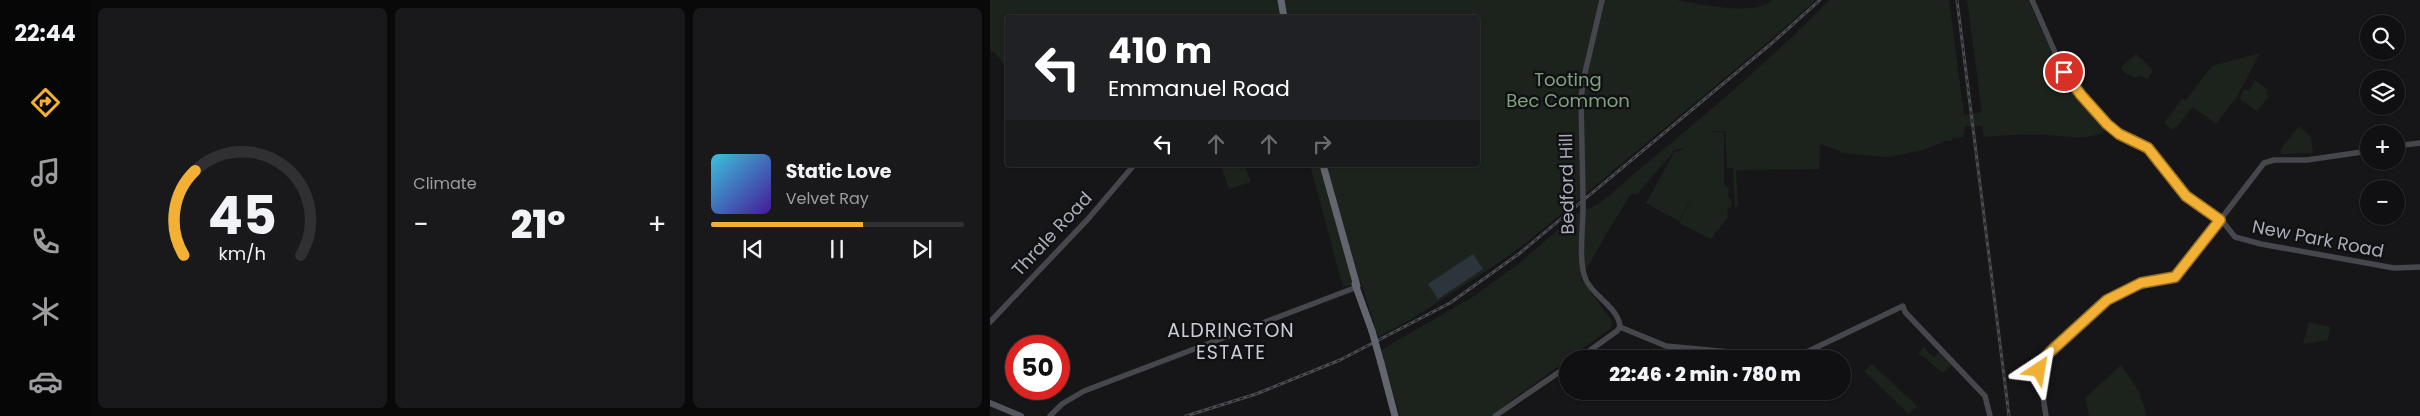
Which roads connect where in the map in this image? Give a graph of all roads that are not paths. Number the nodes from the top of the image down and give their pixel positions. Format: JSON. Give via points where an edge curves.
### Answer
{"nodes":[{"id":1,"x":1281,"y":0,"type":"edge"},
{"id":2,"x":1602,"y":0,"type":"edge"},
{"id":3,"x":2032,"y":0,"type":"edge"},
{"id":4,"x":1284,"y":15,"type":"edge"},
{"id":5,"x":2420,"y":142,"type":"edge"},
{"id":6,"x":2405,"y":144,"type":"edge"},
{"id":7,"x":2360,"y":152,"type":"edge"},
{"id":8,"x":1132,"y":167,"type":"edge"},
{"id":9,"x":1325,"y":167,"type":"edge"},
{"id":10,"x":2220,"y":220,"type":"junction"},
{"id":11,"x":2420,"y":267,"type":"edge"},
{"id":12,"x":1357,"y":286,"type":"junction"},
{"id":13,"x":990,"y":322,"type":"edge"},
{"id":14,"x":1620,"y":327,"type":"junction"},
{"id":15,"x":1591,"y":350,"type":"edge"},
{"id":16,"x":1559,"y":372,"type":"edge"},
{"id":17,"x":990,"y":403,"type":"edge"},
{"id":18,"x":1021,"y":416,"type":"edge"},
{"id":19,"x":1050,"y":416,"type":"edge"},
{"id":20,"x":1395,"y":416,"type":"edge"},
{"id":21,"x":1495,"y":416,"type":"edge"},
{"id":22,"x":1990,"y":416,"type":"edge"},
{"id":23,"x":2046,"y":416,"type":"edge"}],
"edges":[{"from":1,"to":4,"type":"highway"},
{"from":2,"to":14,"type":"street","name":"Bedford Hill","bridge":true,"via":[[1581,98],[1584,276],[1618,318]]},
{"from":3,"to":10,"type":"street","name":"New Park Road","via":[[2061,66],[2088,104],[2117,132],[2148,148],[2186,196]]},
{"from":5,"to":6,"type":"street"},
{"from":7,"to":10,"type":"street","via":[[2306,160],[2269,161],[2262,165]]},
{"from":8,"to":13,"type":"street","name":"Thrale Road","via":[[1088,219]]},
{"from":9,"to":12,"type":"highway"},
{"from":10,"to":11,"type":"street","name":"New Park Road","via":[[2242,240],[2394,268]]},
{"from":10,"to":23,"type":"street","via":[[2175,277],[2141,283],[2107,300],[2043,359],[2039,370]]},
{"from":12,"to":19,"type":"street","via":[[1084,391],[1062,404]]},
{"from":12,"to":20,"type":"highway","bridge":true},
{"from":14,"to":15,"type":"street"},
{"from":14,"to":22,"type":"street","via":[[1666,346],[1794,358],[1903,306],[1905,312],[1985,396]]},
{"from":16,"to":21,"type":"street"},
{"from":17,"to":18,"type":"main road"}]}
